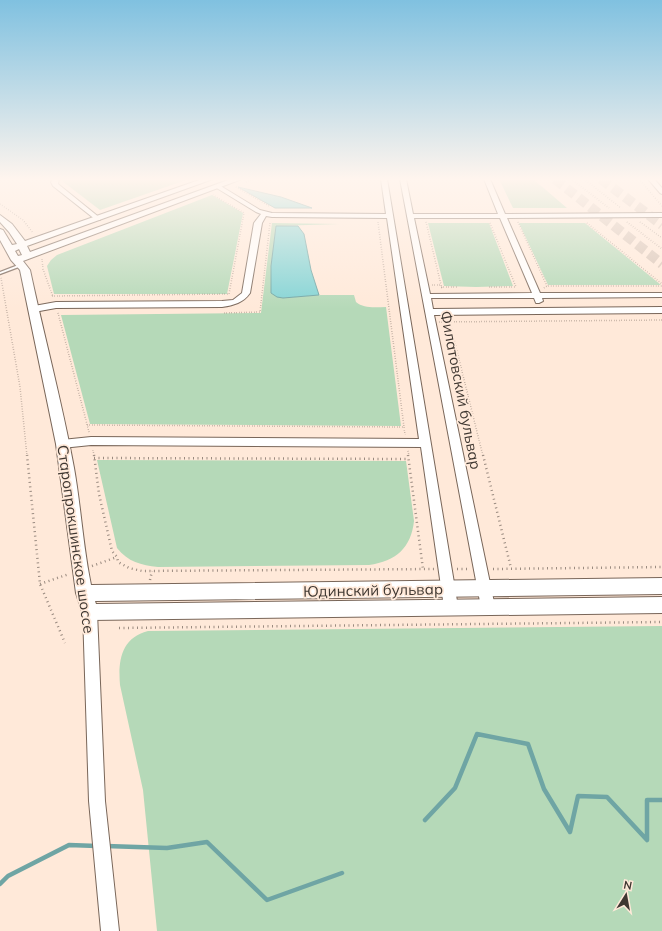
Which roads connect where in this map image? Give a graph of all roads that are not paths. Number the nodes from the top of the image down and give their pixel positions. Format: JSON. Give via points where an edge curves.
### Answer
{"nodes":[{"id":1,"x":5,"y":222,"type":"edge"},
{"id":2,"x":86,"y":222,"type":"edge"},
{"id":3,"x":130,"y":222,"type":"edge"},
{"id":4,"x":258,"y":222,"type":"edge"},
{"id":5,"x":391,"y":222,"type":"edge"},
{"id":6,"x":412,"y":222,"type":"edge"},
{"id":7,"x":506,"y":222,"type":"edge"},
{"id":8,"x":0,"y":232,"type":"edge"},
{"id":9,"x":23,"y":245,"type":"junction"},
{"id":10,"x":11,"y":249,"type":"junction"},
{"id":11,"x":23,"y":263,"type":"junction"},
{"id":12,"x":0,"y":274,"type":"edge"},
{"id":13,"x":662,"y":295,"type":"edge"},
{"id":14,"x":428,"y":296,"type":"junction"},
{"id":15,"x":537,"y":296,"type":"junction"},
{"id":16,"x":34,"y":309,"type":"junction"},
{"id":17,"x":662,"y":310,"type":"edge"},
{"id":18,"x":544,"y":311,"type":"junction"},
{"id":19,"x":432,"y":317,"type":"junction"},
{"id":20,"x":425,"y":443,"type":"junction"},
{"id":21,"x":62,"y":444,"type":"junction"},
{"id":22,"x":662,"y":586,"type":"edge"},
{"id":23,"x":484,"y":588,"type":"junction"},
{"id":24,"x":448,"y":589,"type":"junction"},
{"id":25,"x":84,"y":593,"type":"junction"},
{"id":26,"x":662,"y":605,"type":"edge"},
{"id":27,"x":451,"y":607,"type":"junction"},
{"id":28,"x":488,"y":607,"type":"junction"},
{"id":29,"x":90,"y":612,"type":"junction"},
{"id":30,"x":110,"y":926,"type":"edge"}],
"edges":[{"from":1,"to":9,"type":"street","name":"Старопрокшинское шоссе"},
{"from":2,"to":9,"type":"street"},
{"from":3,"to":11,"type":"street"},
{"from":4,"to":16,"type":"street","via":[[246,293],[238,301],[222,304],[56,305]]},
{"from":5,"to":20,"type":"street"},
{"from":6,"to":14,"type":"street","name":"Филатовский бульвар"},
{"from":7,"to":15,"type":"street"},
{"from":8,"to":10,"type":"street","name":"Старопрокшинское шоссе"},
{"from":9,"to":10,"type":"street"},
{"from":9,"to":11,"type":"street","name":"Старопрокшинское шоссе"},
{"from":10,"to":11,"type":"street","name":"Старопрокшинское шоссе"},
{"from":11,"to":12,"type":"lane"},
{"from":11,"to":16,"type":"street","name":"Старопрокшинское шоссе"},
{"from":13,"to":15,"type":"street"},
{"from":14,"to":15,"type":"street"},
{"from":14,"to":19,"type":"street","name":"Филатовский бульвар"},
{"from":15,"to":18,"type":"street"},
{"from":16,"to":21,"type":"street","name":"Старопрокшинское шоссе"},
{"from":17,"to":18,"type":"street"},
{"from":18,"to":19,"type":"street"},
{"from":19,"to":23,"type":"street","name":"Филатовский бульвар"},
{"from":20,"to":21,"type":"street"},
{"from":20,"to":24,"type":"street"},
{"from":21,"to":25,"type":"street","name":"Старопрокшинское шоссе"},
{"from":22,"to":23,"type":"street","name":"Юдинский бульвар"},
{"from":23,"to":24,"type":"street","name":"Юдинский бульвар"},
{"from":23,"to":28,"type":"street","name":"Филатовский бульвар"},
{"from":24,"to":25,"type":"street","name":"Юдинский бульвар"},
{"from":24,"to":27,"type":"street"},
{"from":25,"to":29,"type":"street","name":"Старопрокшинское шоссе"},
{"from":26,"to":28,"type":"street","name":"Юдинский бульвар"},
{"from":27,"to":28,"type":"street","name":"Юдинский бульвар"},
{"from":27,"to":29,"type":"street","name":"Юдинский бульвар"},
{"from":29,"to":30,"type":"street","name":"Старопрокшинское шоссе","via":[[97,801]]}]}
